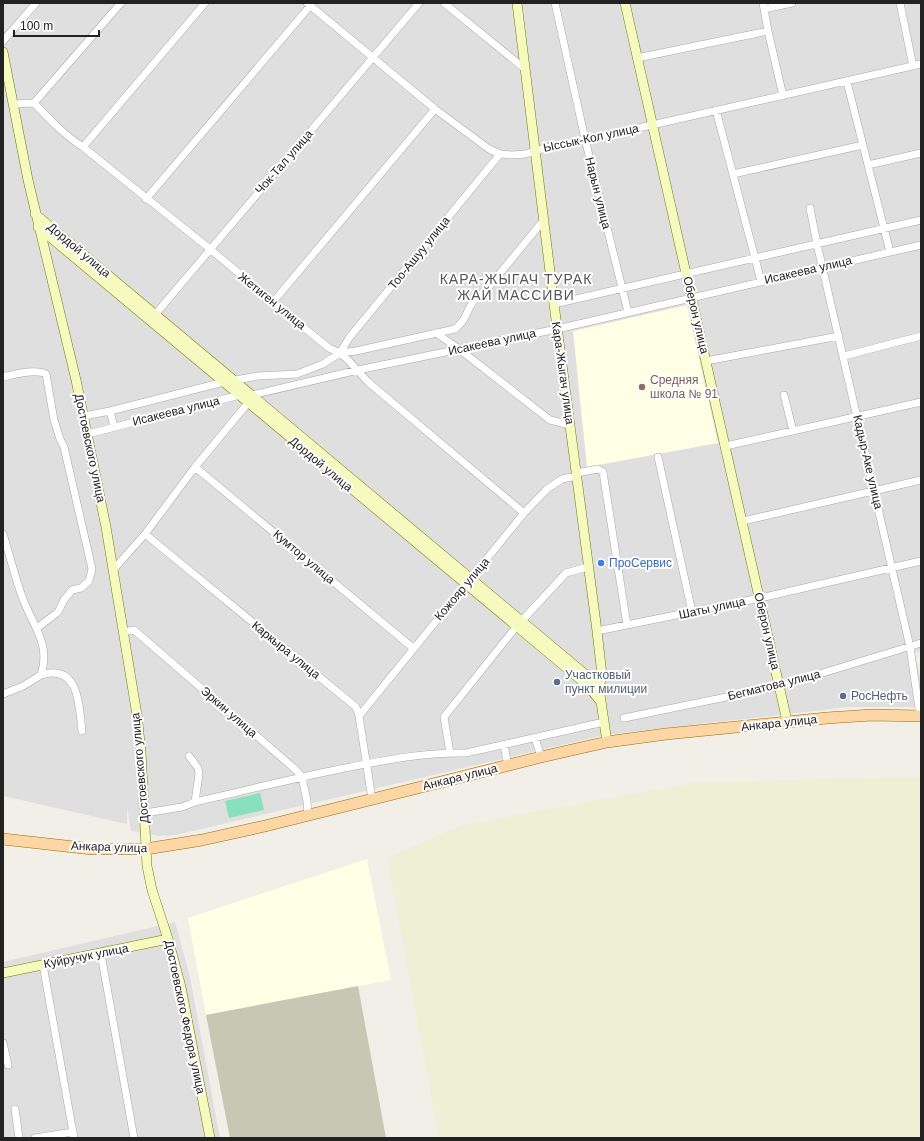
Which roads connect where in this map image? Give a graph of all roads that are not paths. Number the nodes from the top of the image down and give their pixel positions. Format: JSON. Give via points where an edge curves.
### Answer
{"nodes":[{"id":1,"x":36,"y":3,"type":"edge"},
{"id":2,"x":121,"y":3,"type":"edge"},
{"id":3,"x":205,"y":3,"type":"edge"},
{"id":4,"x":419,"y":3,"type":"edge"},
{"id":5,"x":444,"y":3,"type":"edge"},
{"id":6,"x":516,"y":3,"type":"edge"},
{"id":7,"x":555,"y":3,"type":"edge"},
{"id":8,"x":625,"y":3,"type":"edge"},
{"id":9,"x":792,"y":3,"type":"edge"},
{"id":10,"x":900,"y":3,"type":"edge"},
{"id":11,"x":309,"y":4,"type":"edge"},
{"id":12,"x":763,"y":6,"type":"edge"},
{"id":13,"x":768,"y":31,"type":"junction"},
{"id":14,"x":3,"y":41,"type":"edge"},
{"id":15,"x":3,"y":52,"type":"edge"},
{"id":16,"x":373,"y":58,"type":"junction"},
{"id":17,"x":638,"y":58,"type":"junction"},
{"id":18,"x":921,"y":64,"type":"edge"},
{"id":19,"x":913,"y":66,"type":"junction"},
{"id":20,"x":525,"y":69,"type":"junction"},
{"id":21,"x":847,"y":82,"type":"junction"},
{"id":22,"x":783,"y":96,"type":"junction"},
{"id":23,"x":34,"y":103,"type":"junction"},
{"id":24,"x":14,"y":104,"type":"junction"},
{"id":25,"x":435,"y":109,"type":"junction"},
{"id":26,"x":716,"y":110,"type":"junction"},
{"id":27,"x":652,"y":125,"type":"junction"},
{"id":28,"x":585,"y":140,"type":"junction"},
{"id":29,"x":863,"y":145,"type":"junction"},
{"id":30,"x":83,"y":147,"type":"junction"},
{"id":31,"x":534,"y":151,"type":"junction"},
{"id":32,"x":921,"y":152,"type":"edge"},
{"id":33,"x":500,"y":154,"type":"junction"},
{"id":34,"x":868,"y":165,"type":"junction"},
{"id":35,"x":733,"y":174,"type":"junction"},
{"id":36,"x":146,"y":199,"type":"junction"},
{"id":37,"x":810,"y":208,"type":"dead end"},
{"id":38,"x":35,"y":214,"type":"junction"},
{"id":39,"x":921,"y":220,"type":"edge"},
{"id":40,"x":543,"y":221,"type":"junction"},
{"id":41,"x":49,"y":225,"type":"junction"},
{"id":42,"x":38,"y":227,"type":"junction"},
{"id":43,"x":884,"y":229,"type":"junction"},
{"id":44,"x":54,"y":240,"type":"junction"},
{"id":45,"x":817,"y":244,"type":"junction"},
{"id":46,"x":921,"y":245,"type":"edge"},
{"id":47,"x":43,"y":247,"type":"junction"},
{"id":48,"x":210,"y":249,"type":"junction"},
{"id":49,"x":890,"y":252,"type":"junction"},
{"id":50,"x":755,"y":259,"type":"junction"},
{"id":51,"x":822,"y":267,"type":"junction"},
{"id":52,"x":686,"y":274,"type":"junction"},
{"id":53,"x":761,"y":281,"type":"junction"},
{"id":54,"x":621,"y":288,"type":"junction"},
{"id":55,"x":692,"y":298,"type":"junction"},
{"id":56,"x":273,"y":302,"type":"junction"},
{"id":57,"x":554,"y":304,"type":"junction"},
{"id":58,"x":628,"y":312,"type":"junction"},
{"id":59,"x":152,"y":317,"type":"junction"},
{"id":60,"x":557,"y":329,"type":"junction"},
{"id":61,"x":436,"y":333,"type":"junction"},
{"id":62,"x":839,"y":336,"type":"junction"},
{"id":63,"x":921,"y":336,"type":"edge"},
{"id":64,"x":459,"y":349,"type":"junction"},
{"id":65,"x":340,"y":353,"type":"junction"},
{"id":66,"x":844,"y":356,"type":"junction"},
{"id":67,"x":706,"y":361,"type":"junction"},
{"id":68,"x":358,"y":370,"type":"junction"},
{"id":69,"x":3,"y":377,"type":"edge"},
{"id":70,"x":234,"y":380,"type":"junction"},
{"id":71,"x":224,"y":382,"type":"junction"},
{"id":72,"x":240,"y":395,"type":"junction"},
{"id":73,"x":784,"y":395,"type":"dead end"},
{"id":74,"x":250,"y":399,"type":"junction"},
{"id":75,"x":921,"y":402,"type":"edge"},
{"id":76,"x":110,"y":411,"type":"junction"},
{"id":77,"x":84,"y":416,"type":"junction"},
{"id":78,"x":857,"y":417,"type":"junction"},
{"id":79,"x":570,"y":425,"type":"junction"},
{"id":80,"x":114,"y":427,"type":"junction"},
{"id":81,"x":793,"y":431,"type":"junction"},
{"id":82,"x":88,"y":434,"type":"junction"},
{"id":83,"x":726,"y":446,"type":"junction"},
{"id":84,"x":658,"y":457,"type":"dead end"},
{"id":85,"x":195,"y":467,"type":"junction"},
{"id":86,"x":577,"y":474,"type":"junction"},
{"id":87,"x":921,"y":480,"type":"edge"},
{"id":88,"x":875,"y":490,"type":"junction"},
{"id":89,"x":524,"y":513,"type":"junction"},
{"id":90,"x":743,"y":521,"type":"junction"},
{"id":91,"x":3,"y":534,"type":"edge"},
{"id":92,"x":145,"y":534,"type":"junction"},
{"id":93,"x":921,"y":561,"type":"edge"},
{"id":94,"x":588,"y":567,"type":"junction"},
{"id":95,"x":892,"y":568,"type":"junction"},
{"id":96,"x":113,"y":570,"type":"junction"},
{"id":97,"x":469,"y":582,"type":"junction"},
{"id":98,"x":760,"y":598,"type":"junction"},
{"id":99,"x":692,"y":612,"type":"junction"},
{"id":100,"x":519,"y":624,"type":"junction"},
{"id":101,"x":627,"y":625,"type":"junction"},
{"id":102,"x":37,"y":628,"type":"junction"},
{"id":103,"x":597,"y":631,"type":"junction"},
{"id":104,"x":122,"y":632,"type":"junction"},
{"id":105,"x":921,"y":643,"type":"edge"},
{"id":106,"x":910,"y":646,"type":"junction"},
{"id":107,"x":413,"y":648,"type":"junction"},
{"id":108,"x":41,"y":675,"type":"junction"},
{"id":109,"x":598,"y":682,"type":"junction"},
{"id":110,"x":780,"y":686,"type":"junction"},
{"id":111,"x":3,"y":694,"type":"edge"},
{"id":112,"x":602,"y":703,"type":"junction"},
{"id":113,"x":358,"y":716,"type":"junction"},
{"id":114,"x":921,"y":716,"type":"edge"},
{"id":115,"x":624,"y":718,"type":"dead end"},
{"id":116,"x":604,"y":722,"type":"junction"},
{"id":117,"x":787,"y":722,"type":"junction"},
{"id":118,"x":82,"y":731,"type":"dead end"},
{"id":119,"x":535,"y":738,"type":"junction"},
{"id":120,"x":608,"y":742,"type":"junction"},
{"id":121,"x":504,"y":745,"type":"junction"},
{"id":122,"x":450,"y":753,"type":"junction"},
{"id":123,"x":189,"y":756,"type":"dead end"},
{"id":124,"x":541,"y":758,"type":"junction"},
{"id":125,"x":366,"y":764,"type":"junction"},
{"id":126,"x":508,"y":766,"type":"junction"},
{"id":127,"x":302,"y":777,"type":"junction"},
{"id":128,"x":372,"y":799,"type":"junction"},
{"id":129,"x":195,"y":802,"type":"junction"},
{"id":130,"x":144,"y":813,"type":"junction"},
{"id":131,"x":308,"y":815,"type":"junction"},
{"id":132,"x":3,"y":839,"type":"edge"},
{"id":133,"x":146,"y":849,"type":"junction"},
{"id":134,"x":168,"y":940,"type":"junction"},
{"id":135,"x":100,"y":954,"type":"junction"},
{"id":136,"x":43,"y":964,"type":"junction"},
{"id":137,"x":3,"y":973,"type":"edge"},
{"id":138,"x":3,"y":1043,"type":"edge"},
{"id":139,"x":8,"y":1065,"type":"dead end"},
{"id":140,"x":15,"y":1109,"type":"dead end"},
{"id":141,"x":74,"y":1135,"type":"edge"},
{"id":142,"x":19,"y":1138,"type":"edge"},
{"id":143,"x":35,"y":1138,"type":"edge"},
{"id":144,"x":134,"y":1138,"type":"edge"},
{"id":145,"x":210,"y":1138,"type":"edge"}],
"edges":[{"from":1,"to":14,"type":"street"},
{"from":2,"to":23,"type":"street"},
{"from":3,"to":30,"type":"street"},
{"from":4,"to":16,"type":"street","name":"Чок-Тал улица"},
{"from":5,"to":20,"type":"street"},
{"from":6,"to":20,"type":"street","name":"Кара-Жыгач улица"},
{"from":7,"to":28,"type":"street","name":"Нарын улица"},
{"from":8,"to":17,"type":"street","name":"Оберон улица"},
{"from":9,"to":12,"type":"street"},
{"from":10,"to":19,"type":"street"},
{"from":11,"to":16,"type":"street","name":"Ыссык-Кол улица"},
{"from":11,"to":36,"type":"street"},
{"from":12,"to":13,"type":"street"},
{"from":13,"to":17,"type":"street"},
{"from":13,"to":22,"type":"street"},
{"from":15,"to":24,"type":"street","name":"Достоевского улица"},
{"from":16,"to":25,"type":"street","name":"Ыссык-Кол улица"},
{"from":16,"to":48,"type":"street","name":"Чок-Тал улица"},
{"from":17,"to":27,"type":"street","name":"Оберон улица"},
{"from":18,"to":19,"type":"street","name":"Ыссык-Кол улица"},
{"from":19,"to":21,"type":"street","name":"Ыссык-Кол улица"},
{"from":20,"to":31,"type":"street","name":"Кара-Жыгач улица"},
{"from":21,"to":22,"type":"street","name":"Ыссык-Кол улица"},
{"from":21,"to":29,"type":"street"},
{"from":22,"to":26,"type":"street","name":"Ыссык-Кол улица"},
{"from":23,"to":24,"type":"street"},
{"from":23,"to":30,"type":"street","name":"Жетиген улица","via":[[73,141]]},
{"from":24,"to":38,"type":"street","name":"Достоевского улица"},
{"from":25,"to":33,"type":"street","name":"Ыссык-Кол улица","via":[[489,150]]},
{"from":25,"to":56,"type":"street"},
{"from":26,"to":27,"type":"street","name":"Ыссык-Кол улица"},
{"from":26,"to":35,"type":"street"},
{"from":27,"to":28,"type":"street","name":"Ыссык-Кол улица"},
{"from":27,"to":52,"type":"street","name":"Оберон улица"},
{"from":28,"to":31,"type":"street","name":"Ыссык-Кол улица"},
{"from":28,"to":54,"type":"street","name":"Нарын улица"},
{"from":29,"to":34,"type":"street"},
{"from":29,"to":35,"type":"street"},
{"from":30,"to":36,"type":"street","name":"Жетиген улица"},
{"from":31,"to":33,"type":"street","name":"Ыссык-Кол улица","via":[[526,154]]},
{"from":31,"to":40,"type":"street","name":"Кара-Жыгач улица"},
{"from":32,"to":34,"type":"street"},
{"from":33,"to":65,"type":"street","name":"Тоо-Ашуу улица","via":[[349,338]]},
{"from":34,"to":43,"type":"street"},
{"from":35,"to":50,"type":"street"},
{"from":36,"to":48,"type":"street","name":"Жетиген улица"},
{"from":37,"to":45,"type":"street","name":"Кадыр-Аке улица"},
{"from":38,"to":41,"type":"street","name":"Дордой улица"},
{"from":38,"to":42,"type":"street","name":"Достоевского улица"},
{"from":39,"to":43,"type":"street","name":"Исакеева улица"},
{"from":40,"to":57,"type":"street","name":"Кара-Жыгач улица"},
{"from":40,"to":61,"type":"street","name":"Исакеева улица","via":[[488,289],[471,304],[461,324],[455,329]]},
{"from":41,"to":42,"type":"street"},
{"from":41,"to":59,"type":"street","name":"Дордой улица"},
{"from":42,"to":44,"type":"street","name":"Дордой улица"},
{"from":42,"to":47,"type":"street","name":"Достоевского улица"},
{"from":43,"to":45,"type":"street","name":"Исакеева улица"},
{"from":43,"to":49,"type":"street"},
{"from":44,"to":47,"type":"street","via":[[48,240]]},
{"from":44,"to":59,"type":"street","name":"Дордой улица"},
{"from":45,"to":50,"type":"street","name":"Исакеева улица"},
{"from":45,"to":51,"type":"street","name":"Кадыр-Аке улица"},
{"from":46,"to":49,"type":"street","name":"Исакеева улица"},
{"from":47,"to":77,"type":"street","name":"Достоевского улица"},
{"from":48,"to":56,"type":"street","name":"Жетиген улица"},
{"from":48,"to":59,"type":"street","name":"Чок-Тал улица"},
{"from":49,"to":51,"type":"street","name":"Исакеева улица"},
{"from":50,"to":52,"type":"street","name":"Исакеева улица"},
{"from":50,"to":53,"type":"street"},
{"from":51,"to":53,"type":"street","name":"Исакеева улица"},
{"from":51,"to":62,"type":"street","name":"Кадыр-Аке улица"},
{"from":52,"to":54,"type":"street","name":"Исакеева улица"},
{"from":52,"to":55,"type":"street","name":"Оберон улица"},
{"from":53,"to":55,"type":"street","name":"Исакеева улица"},
{"from":54,"to":57,"type":"street","name":"Исакеева улица"},
{"from":54,"to":58,"type":"street","name":"Нарын улица"},
{"from":55,"to":58,"type":"street","name":"Исакеева улица"},
{"from":55,"to":67,"type":"street","name":"Оберон улица"},
{"from":56,"to":65,"type":"street","name":"Жетиген улица","via":[[329,348]]},
{"from":57,"to":60,"type":"street","name":"Кара-Жыгач улица"},
{"from":58,"to":60,"type":"street","name":"Исакеева улица"},
{"from":59,"to":70,"type":"street","name":"Дордой улица"},
{"from":59,"to":71,"type":"street","name":"Дордой улица"},
{"from":60,"to":64,"type":"street","name":"Исакеева улица"},
{"from":60,"to":79,"type":"street","name":"Кара-Жыгач улица"},
{"from":61,"to":64,"type":"street"},
{"from":61,"to":65,"type":"street","name":"Исакеева улица","via":[[356,352]]},
{"from":62,"to":66,"type":"street","name":"Кадыр-Аке улица"},
{"from":62,"to":67,"type":"street"},
{"from":63,"to":66,"type":"street"},
{"from":64,"to":68,"type":"street","name":"Исакеева улица"},
{"from":64,"to":79,"type":"street","via":[[550,420]]},
{"from":65,"to":68,"type":"street","name":"Жетиген улица"},
{"from":65,"to":70,"type":"street","name":"Исакеева улица","via":[[323,364],[297,374]]},
{"from":66,"to":78,"type":"street","name":"Кадыр-Аке улица"},
{"from":67,"to":83,"type":"street","name":"Оберон улица"},
{"from":68,"to":74,"type":"street","name":"Исакеева улица"},
{"from":68,"to":89,"type":"street","name":"Жетиген улица","via":[[368,382]]},
{"from":69,"to":102,"type":"street","via":[[35,372],[46,374],[54,420],[64,447],[92,569],[89,581],[82,588],[72,590],[58,612]]},
{"from":70,"to":71,"type":"street","name":"Исакеева улица"},
{"from":70,"to":74,"type":"street","name":"Дордой улица"},
{"from":71,"to":72,"type":"street","name":"Дордой улица"},
{"from":71,"to":76,"type":"street","name":"Исакеева улица"},
{"from":72,"to":74,"type":"street","name":"Дордой улица"},
{"from":72,"to":80,"type":"street","name":"Исакеева улица"},
{"from":73,"to":81,"type":"street"},
{"from":74,"to":85,"type":"street"},
{"from":74,"to":97,"type":"street","name":"Дордой улица"},
{"from":75,"to":78,"type":"street"},
{"from":76,"to":77,"type":"street","name":"Исакеева улица"},
{"from":76,"to":80,"type":"street"},
{"from":77,"to":82,"type":"street","name":"Достоевского улица"},
{"from":78,"to":81,"type":"street"},
{"from":78,"to":88,"type":"street","name":"Кадыр-Аке улица"},
{"from":79,"to":86,"type":"street","name":"Кара-Жыгач улица"},
{"from":80,"to":82,"type":"street","name":"Исакеева улица"},
{"from":81,"to":83,"type":"street"},
{"from":82,"to":96,"type":"street","name":"Достоевского улица"},
{"from":83,"to":90,"type":"street","name":"Оберон улица"},
{"from":84,"to":99,"type":"street"},
{"from":85,"to":92,"type":"street"},
{"from":85,"to":107,"type":"street","name":"Кумтор улица"},
{"from":86,"to":89,"type":"street","name":"Кожояр улица","via":[[562,479],[548,489]]},
{"from":86,"to":94,"type":"street","name":"Кара-Жыгач улица"},
{"from":86,"to":101,"type":"street","name":"Кожояр улица","via":[[598,468],[604,472]]},
{"from":87,"to":88,"type":"street"},
{"from":88,"to":90,"type":"street"},
{"from":88,"to":95,"type":"street","name":"Кадыр-Аке улица"},
{"from":89,"to":97,"type":"street","name":"Кожояр улица"},
{"from":90,"to":98,"type":"street","name":"Оберон улица"},
{"from":91,"to":102,"type":"street","via":[[23,599]]},
{"from":92,"to":96,"type":"street"},
{"from":92,"to":113,"type":"street","name":"Каркыра улица","via":[[356,707]]},
{"from":93,"to":95,"type":"street","name":"Шаты улица"},
{"from":94,"to":100,"type":"street","via":[[566,573]]},
{"from":94,"to":103,"type":"street","name":"Кара-Жыгач улица"},
{"from":95,"to":98,"type":"street","name":"Шаты улица"},
{"from":95,"to":106,"type":"street","name":"Кадыр-Аке улица"},
{"from":96,"to":104,"type":"street","name":"Достоевского улица"},
{"from":97,"to":100,"type":"street","name":"Дордой улица"},
{"from":97,"to":107,"type":"street","name":"Кожояр улица"},
{"from":98,"to":99,"type":"street","name":"Шаты улица"},
{"from":98,"to":110,"type":"street","name":"Оберон улица"},
{"from":99,"to":101,"type":"street","name":"Шаты улица"},
{"from":100,"to":109,"type":"street","name":"Дордой улица"},
{"from":100,"to":112,"type":"street","name":"Дордой улица","via":[[586,685]]},
{"from":100,"to":122,"type":"street","via":[[444,717]]},
{"from":101,"to":103,"type":"street","name":"Шаты улица"},
{"from":102,"to":108,"type":"street","via":[[44,645]]},
{"from":103,"to":109,"type":"street","name":"Кара-Жыгач улица"},
{"from":104,"to":127,"type":"street","name":"Эркин улица","via":[[134,630]]},
{"from":104,"to":130,"type":"street","name":"Достоевского улица","via":[[141,752]]},
{"from":105,"to":106,"type":"street","name":"Бегматова улица"},
{"from":106,"to":110,"type":"street","name":"Бегматова улица"},
{"from":106,"to":114,"type":"street","name":"Кадыр-Аке улица"},
{"from":107,"to":113,"type":"street","name":"Кожояр улица"},
{"from":108,"to":111,"type":"street"},
{"from":108,"to":118,"type":"street","via":[[60,673],[70,680],[76,691]]},
{"from":109,"to":112,"type":"street","name":"Кара-Жыгач улица"},
{"from":110,"to":115,"type":"street","name":"Бегматова улица"},
{"from":110,"to":117,"type":"street","name":"Оберон улица"},
{"from":112,"to":116,"type":"street","name":"Кара-Жыгач улица"},
{"from":113,"to":125,"type":"street","name":"Каркыра улица"},
{"from":114,"to":117,"type":"main road","name":"Анкара улица","via":[[866,716]]},
{"from":116,"to":119,"type":"street"},
{"from":116,"to":120,"type":"street","name":"Кара-Жыгач улица"},
{"from":117,"to":120,"type":"main road","name":"Анкара улица"},
{"from":119,"to":121,"type":"street"},
{"from":119,"to":124,"type":"street"},
{"from":120,"to":124,"type":"main road","name":"Анкара улица"},
{"from":121,"to":122,"type":"street","via":[[466,753]]},
{"from":121,"to":126,"type":"street"},
{"from":122,"to":125,"type":"street"},
{"from":123,"to":129,"type":"street","via":[[198,768],[199,774]]},
{"from":124,"to":126,"type":"main road","name":"Анкара улица"},
{"from":125,"to":127,"type":"street"},
{"from":125,"to":128,"type":"street","name":"Каркыра улица"},
{"from":126,"to":128,"type":"main road","name":"Анкара улица"},
{"from":127,"to":129,"type":"street"},
{"from":127,"to":131,"type":"street"},
{"from":128,"to":131,"type":"main road","name":"Анкара улица"},
{"from":129,"to":130,"type":"street","via":[[182,807]]},
{"from":130,"to":133,"type":"street","name":"Достоевского улица"},
{"from":131,"to":133,"type":"main road","name":"Анкара улица","via":[[202,840]]},
{"from":132,"to":133,"type":"main road","name":"Анкара улица","via":[[92,849]]},
{"from":133,"to":134,"type":"street","name":"Достоевского Федора улица","via":[[152,890]]},
{"from":134,"to":135,"type":"street","name":"Куйручук улица"},
{"from":134,"to":145,"type":"street","name":"Достоевского Федора улица","via":[[181,987]]},
{"from":135,"to":136,"type":"street","name":"Куйручук улица"},
{"from":135,"to":144,"type":"street"},
{"from":136,"to":137,"type":"street","name":"Куйручук улица"},
{"from":136,"to":141,"type":"street"},
{"from":138,"to":139,"type":"street"},
{"from":140,"to":142,"type":"street"},
{"from":141,"to":143,"type":"street"}]}
